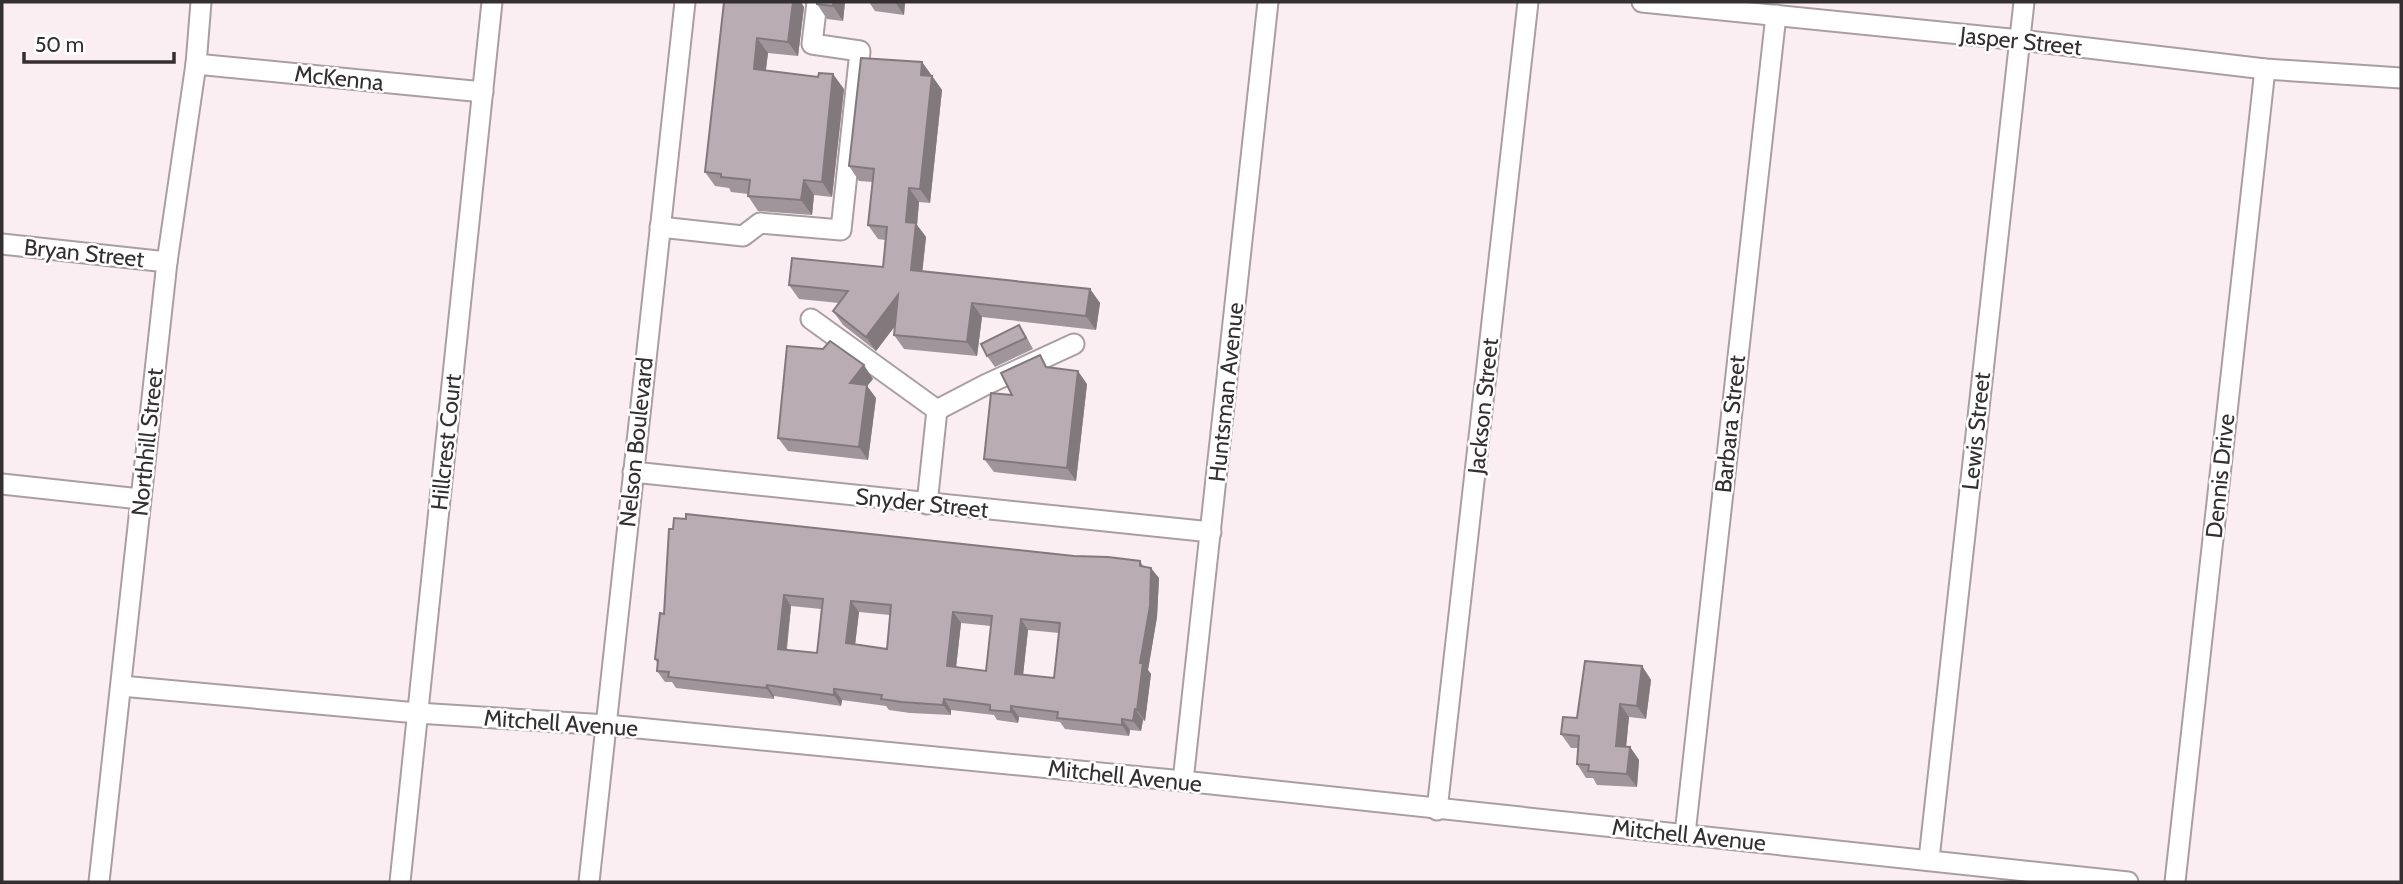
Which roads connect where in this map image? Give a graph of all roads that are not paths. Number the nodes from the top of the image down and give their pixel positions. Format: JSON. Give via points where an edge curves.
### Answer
{"nodes":[{"id":1,"x":201,"y":2,"type":"edge"},
{"id":2,"x":492,"y":2,"type":"edge"},
{"id":3,"x":685,"y":2,"type":"edge"},
{"id":4,"x":817,"y":2,"type":"edge"},
{"id":5,"x":1268,"y":2,"type":"edge"},
{"id":6,"x":1528,"y":2,"type":"edge"},
{"id":7,"x":1642,"y":2,"type":"edge"},
{"id":8,"x":2024,"y":2,"type":"edge"},
{"id":9,"x":1776,"y":15,"type":"junction"},
{"id":10,"x":2020,"y":40,"type":"junction"},
{"id":11,"x":195,"y":64,"type":"junction"},
{"id":12,"x":2265,"y":69,"type":"junction"},
{"id":13,"x":2401,"y":78,"type":"edge"},
{"id":14,"x":483,"y":92,"type":"junction"},
{"id":15,"x":660,"y":227,"type":"junction"},
{"id":16,"x":2,"y":244,"type":"edge"},
{"id":17,"x":167,"y":262,"type":"junction"},
{"id":18,"x":811,"y":319,"type":"dead end"},
{"id":19,"x":1074,"y":344,"type":"dead end"},
{"id":20,"x":937,"y":410,"type":"junction"},
{"id":21,"x":633,"y":471,"type":"junction"},
{"id":22,"x":2,"y":484,"type":"edge"},
{"id":23,"x":140,"y":499,"type":"junction"},
{"id":24,"x":927,"y":504,"type":"junction"},
{"id":25,"x":1211,"y":532,"type":"junction"},
{"id":26,"x":121,"y":686,"type":"junction"},
{"id":27,"x":417,"y":713,"type":"junction"},
{"id":28,"x":607,"y":725,"type":"junction"},
{"id":29,"x":1183,"y":782,"type":"junction"},
{"id":30,"x":1437,"y":810,"type":"junction"},
{"id":31,"x":1685,"y":834,"type":"junction"},
{"id":32,"x":1929,"y":859,"type":"junction"},
{"id":33,"x":99,"y":882,"type":"edge"},
{"id":34,"x":400,"y":882,"type":"edge"},
{"id":35,"x":589,"y":882,"type":"edge"},
{"id":36,"x":2128,"y":882,"type":"edge"},
{"id":37,"x":2175,"y":882,"type":"edge"}],
"edges":[{"from":1,"to":11,"type":"street","name":"Northhill Street"},
{"from":2,"to":14,"type":"street","name":"Hillcrest Court"},
{"from":3,"to":15,"type":"street","name":"Nelson Boulevard"},
{"from":4,"to":15,"type":"street","via":[[813,44],[860,51],[841,230],[760,223],[743,236]]},
{"from":5,"to":25,"type":"street","name":"Huntsman Avenue"},
{"from":6,"to":30,"type":"street","name":"Jackson Street"},
{"from":7,"to":9,"type":"street","name":"Jasper Street"},
{"from":8,"to":10,"type":"street","name":"Lewis Street"},
{"from":9,"to":10,"type":"street","name":"Jasper Street"},
{"from":9,"to":31,"type":"street","name":"Barbara Street"},
{"from":10,"to":12,"type":"street","name":"Jasper Street"},
{"from":10,"to":32,"type":"street","name":"Lewis Street"},
{"from":11,"to":14,"type":"street","name":"McKenna"},
{"from":11,"to":17,"type":"street","name":"Northhill Street"},
{"from":12,"to":13,"type":"street","name":"Jasper Street"},
{"from":12,"to":37,"type":"street","name":"Dennis Drive"},
{"from":14,"to":27,"type":"street","name":"Hillcrest Court"},
{"from":15,"to":21,"type":"street","name":"Nelson Boulevard"},
{"from":16,"to":17,"type":"street","name":"Bryan Street"},
{"from":17,"to":23,"type":"street","name":"Northhill Street"},
{"from":18,"to":20,"type":"street"},
{"from":19,"to":20,"type":"street"},
{"from":20,"to":24,"type":"street"},
{"from":21,"to":24,"type":"street","name":"Snyder Street"},
{"from":21,"to":28,"type":"street","name":"Nelson Boulevard"},
{"from":22,"to":23,"type":"street"},
{"from":23,"to":26,"type":"street","name":"Northhill Street"},
{"from":24,"to":25,"type":"street","name":"Snyder Street"},
{"from":25,"to":29,"type":"street","name":"Huntsman Avenue"},
{"from":26,"to":27,"type":"street","name":"Mitchell Avenue"},
{"from":26,"to":33,"type":"street","name":"Northhill Street"},
{"from":27,"to":28,"type":"street","name":"Mitchell Avenue"},
{"from":27,"to":34,"type":"street","name":"Hillcrest Court"},
{"from":28,"to":29,"type":"street","name":"Mitchell Avenue"},
{"from":28,"to":35,"type":"street","name":"Nelson Boulevard"},
{"from":29,"to":30,"type":"street","name":"Mitchell Avenue"},
{"from":30,"to":31,"type":"street","name":"Mitchell Avenue"},
{"from":31,"to":32,"type":"street","name":"Mitchell Avenue"},
{"from":32,"to":36,"type":"street","name":"Mitchell Avenue"}]}
